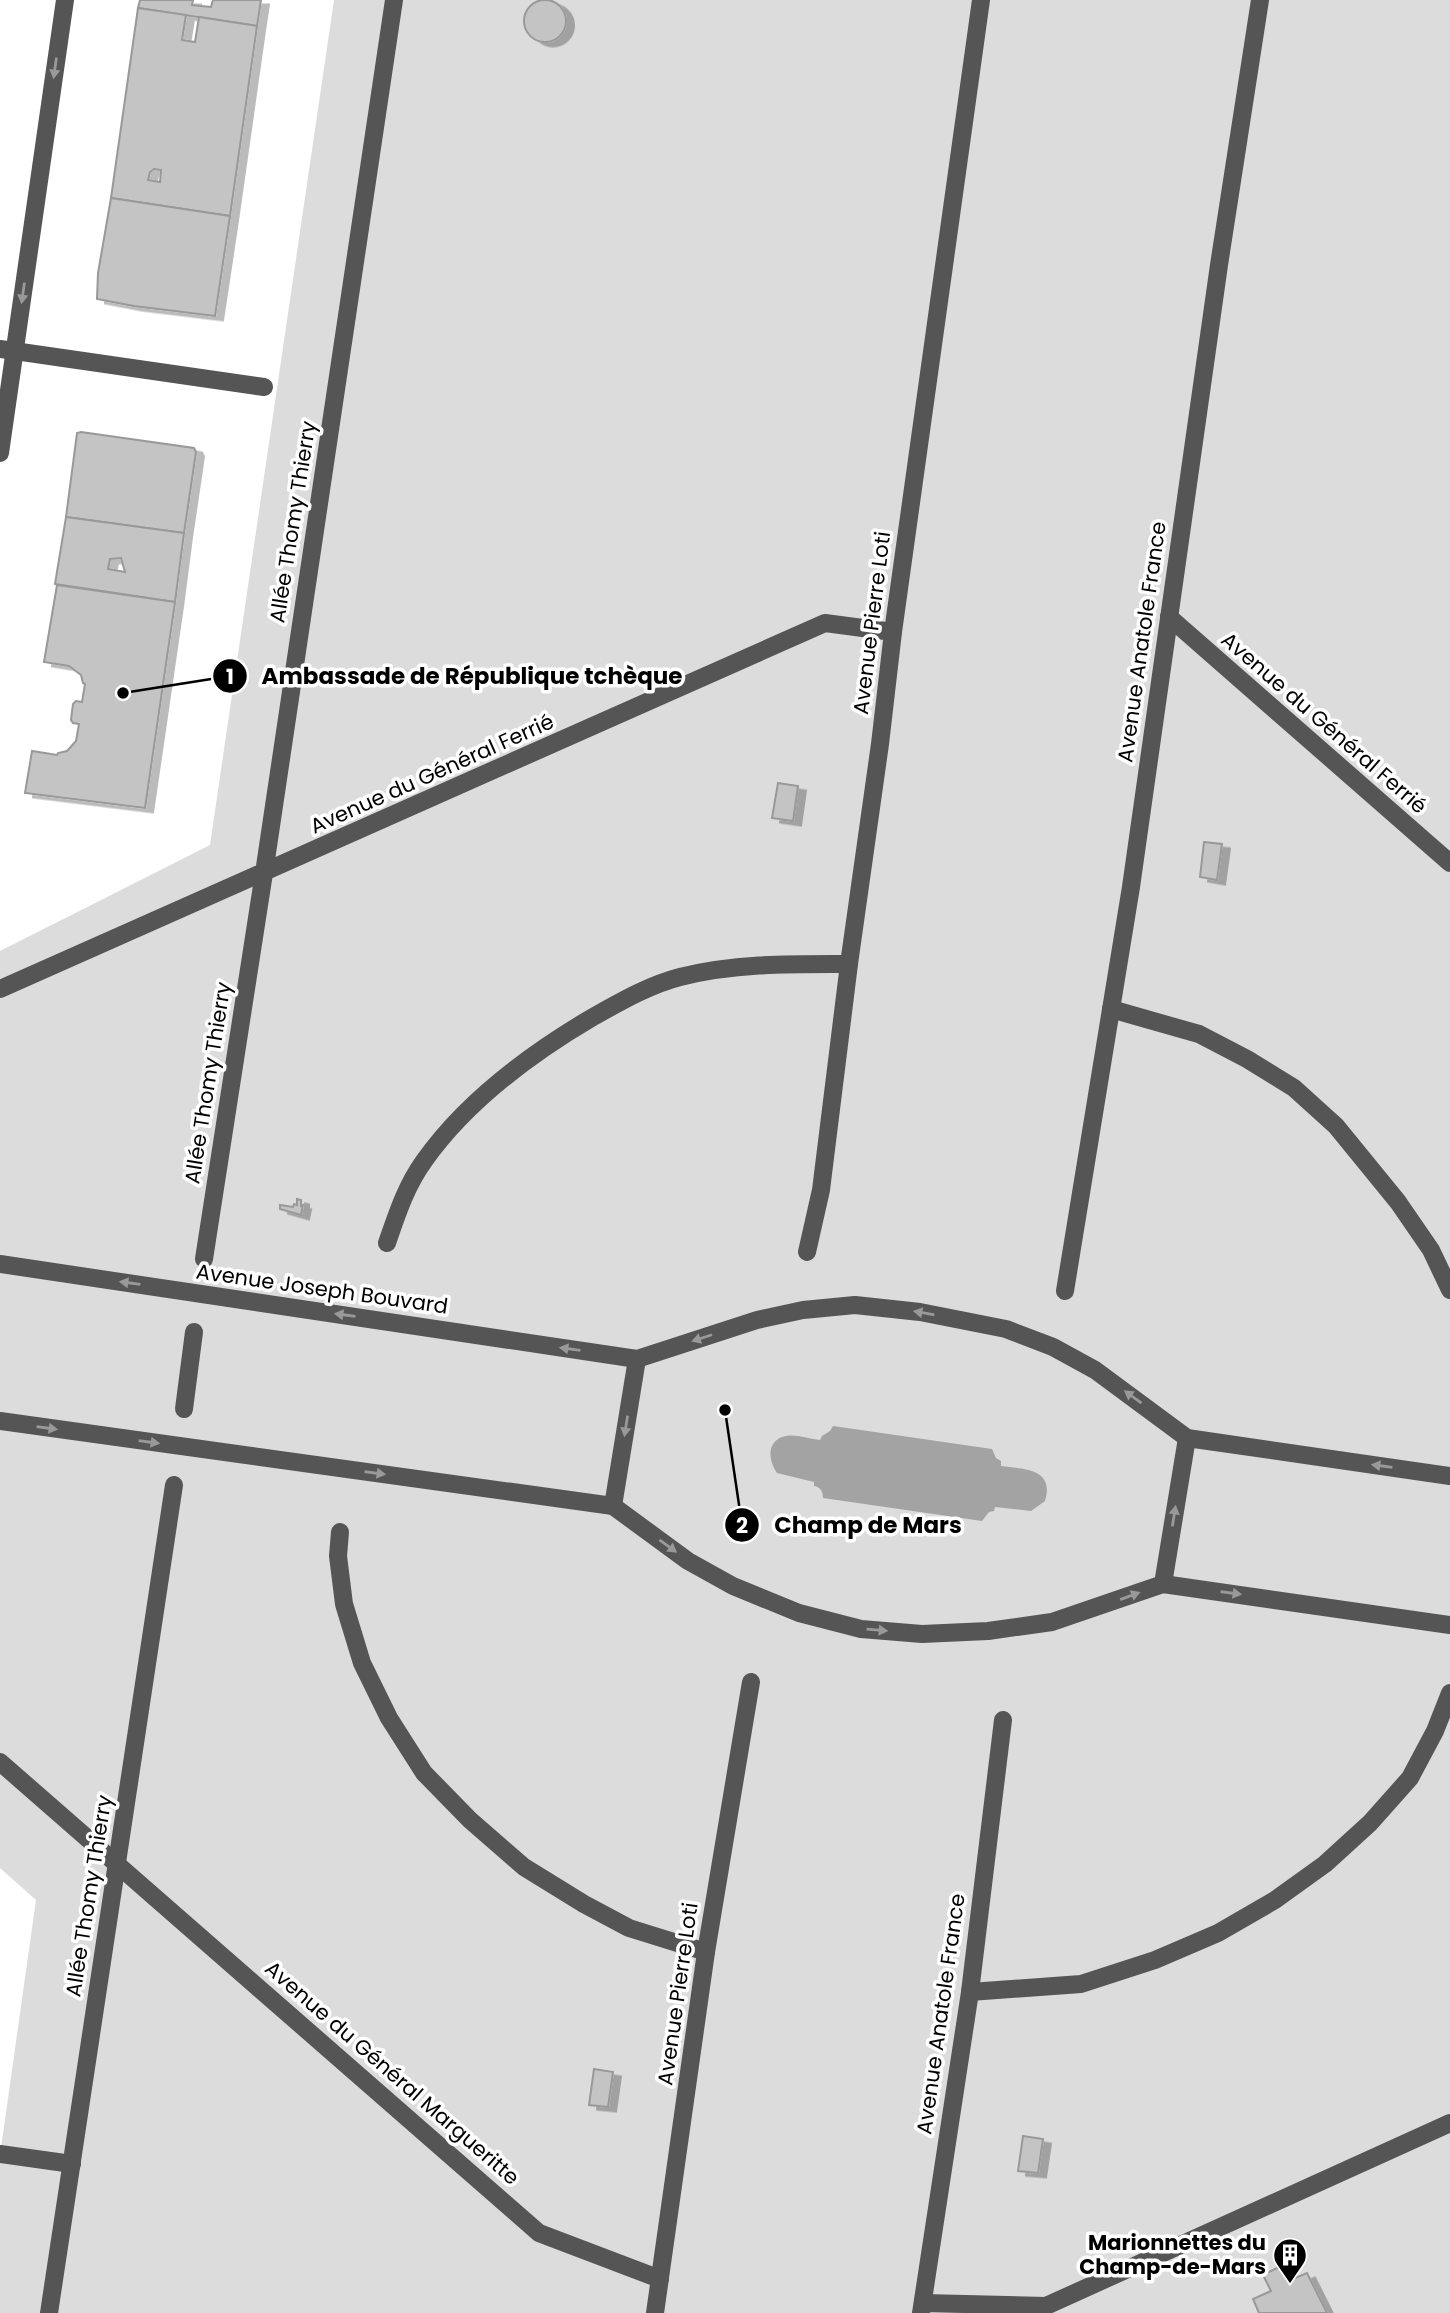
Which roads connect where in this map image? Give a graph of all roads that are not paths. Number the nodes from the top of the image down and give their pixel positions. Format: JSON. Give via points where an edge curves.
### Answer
{"nodes":[{"id":1,"x":65,"y":0,"type":"edge"},
{"id":2,"x":394,"y":0,"type":"edge"},
{"id":3,"x":981,"y":0,"type":"edge"},
{"id":4,"x":1260,"y":0,"type":"edge"},
{"id":5,"x":7,"y":350,"type":"edge"},
{"id":6,"x":264,"y":387,"type":"dead end"},
{"id":7,"x":0,"y":453,"type":"edge"},
{"id":8,"x":1168,"y":617,"type":"junction"},
{"id":9,"x":893,"y":632,"type":"junction"},
{"id":10,"x":1450,"y":863,"type":"edge"},
{"id":11,"x":264,"y":873,"type":"junction"},
{"id":12,"x":849,"y":964,"type":"junction"},
{"id":13,"x":0,"y":989,"type":"edge"},
{"id":14,"x":1111,"y":1009,"type":"junction"},
{"id":15,"x":387,"y":1243,"type":"dead end"},
{"id":16,"x":807,"y":1252,"type":"dead end"},
{"id":17,"x":204,"y":1259,"type":"dead end"},
{"id":18,"x":0,"y":1264,"type":"edge"},
{"id":19,"x":1450,"y":1290,"type":"edge"},
{"id":20,"x":1065,"y":1291,"type":"dead end"},
{"id":21,"x":194,"y":1332,"type":"dead end"},
{"id":22,"x":637,"y":1359,"type":"junction"},
{"id":23,"x":184,"y":1409,"type":"dead end"},
{"id":24,"x":0,"y":1421,"type":"edge"},
{"id":25,"x":1187,"y":1438,"type":"junction"},
{"id":26,"x":1450,"y":1476,"type":"edge"},
{"id":27,"x":174,"y":1485,"type":"dead end"},
{"id":28,"x":613,"y":1506,"type":"junction"},
{"id":29,"x":340,"y":1532,"type":"dead end"},
{"id":30,"x":1163,"y":1584,"type":"junction"},
{"id":31,"x":1450,"y":1625,"type":"edge"},
{"id":32,"x":751,"y":1682,"type":"dead end"},
{"id":33,"x":1450,"y":1693,"type":"edge"},
{"id":34,"x":1003,"y":1720,"type":"dead end"},
{"id":35,"x":0,"y":1762,"type":"edge"},
{"id":36,"x":116,"y":1863,"type":"junction"},
{"id":37,"x":706,"y":1952,"type":"junction"},
{"id":38,"x":970,"y":1992,"type":"junction"},
{"id":39,"x":1450,"y":2123,"type":"edge"},
{"id":40,"x":0,"y":2154,"type":"edge"},
{"id":41,"x":72,"y":2164,"type":"junction"},
{"id":42,"x":660,"y":2279,"type":"junction"},
{"id":43,"x":922,"y":2308,"type":"edge"},
{"id":44,"x":49,"y":2313,"type":"edge"},
{"id":45,"x":655,"y":2313,"type":"edge"}],
"edges":[{"from":1,"to":5,"type":"street","one_way":true},
{"from":2,"to":11,"type":"street","name":"Allée Thomy Thierry"},
{"from":3,"to":9,"type":"street","name":"Avenue Pierre Loti"},
{"from":4,"to":8,"type":"street","name":"Avenue Anatole France"},
{"from":5,"to":6,"type":"street"},
{"from":5,"to":7,"type":"street"},
{"from":8,"to":10,"type":"street","name":"Avenue du Général Ferrié"},
{"from":8,"to":14,"type":"street","name":"Avenue Anatole France"},
{"from":9,"to":11,"type":"street","name":"Avenue du Général Ferrié","via":[[825,623]]},
{"from":9,"to":12,"type":"street","name":"Avenue Pierre Loti"},
{"from":11,"to":13,"type":"street","name":"Avenue du Général Ferrié"},
{"from":11,"to":17,"type":"street","name":"Allée Thomy Thierry"},
{"from":12,"to":15,"type":"street","via":[[732,967],[677,978],[625,999],[575,1028],[530,1057],[452,1127],[403,1194]]},
{"from":12,"to":16,"type":"street","name":"Avenue Pierre Loti","via":[[821,1190]]},
{"from":14,"to":19,"type":"street","via":[[1199,1034],[1294,1088],[1336,1126],[1398,1202],[1431,1250]]},
{"from":14,"to":20,"type":"street","name":"Avenue Anatole France"},
{"from":22,"to":18,"type":"street","name":"Avenue Joseph Bouvard","one_way":true},
{"from":21,"to":23,"type":"street"},
{"from":25,"to":22,"type":"street","one_way":true,"via":[[1095,1370],[1053,1347],[1006,1329],[920,1312],[855,1305],[803,1310]]},
{"from":22,"to":28,"type":"street","one_way":true},
{"from":24,"to":28,"type":"street","one_way":true},
{"from":26,"to":25,"type":"street","one_way":true},
{"from":30,"to":25,"type":"street","one_way":true},
{"from":27,"to":36,"type":"street","name":"Allée Thomy Thierry"},
{"from":28,"to":30,"type":"street","one_way":true,"via":[[733,1586],[799,1613],[861,1629],[922,1634],[1052,1622]]},
{"from":29,"to":37,"type":"street","via":[[344,1604],[362,1663],[424,1773],[524,1867],[629,1928]]},
{"from":30,"to":31,"type":"street","one_way":true},
{"from":32,"to":37,"type":"street","name":"Avenue Pierre Loti"},
{"from":33,"to":38,"type":"street","via":[[1410,1778],[1325,1864],[1275,1900],[1218,1933],[1081,1984]]},
{"from":34,"to":38,"type":"street","name":"Avenue Anatole France"},
{"from":35,"to":36,"type":"street","name":"Avenue du Général Margueritte"},
{"from":36,"to":41,"type":"street","name":"Allée Thomy Thierry"},
{"from":36,"to":42,"type":"street","name":"Avenue du Général Margueritte","via":[[539,2233]]},
{"from":37,"to":42,"type":"street","name":"Avenue Pierre Loti"},
{"from":38,"to":43,"type":"street","name":"Avenue Anatole France"},
{"from":39,"to":43,"type":"street","via":[[1046,2306]]},
{"from":40,"to":41,"type":"street"},
{"from":41,"to":44,"type":"street","name":"Allée Thomy Thierry"},
{"from":42,"to":45,"type":"street","name":"Avenue Pierre Loti"}]}
